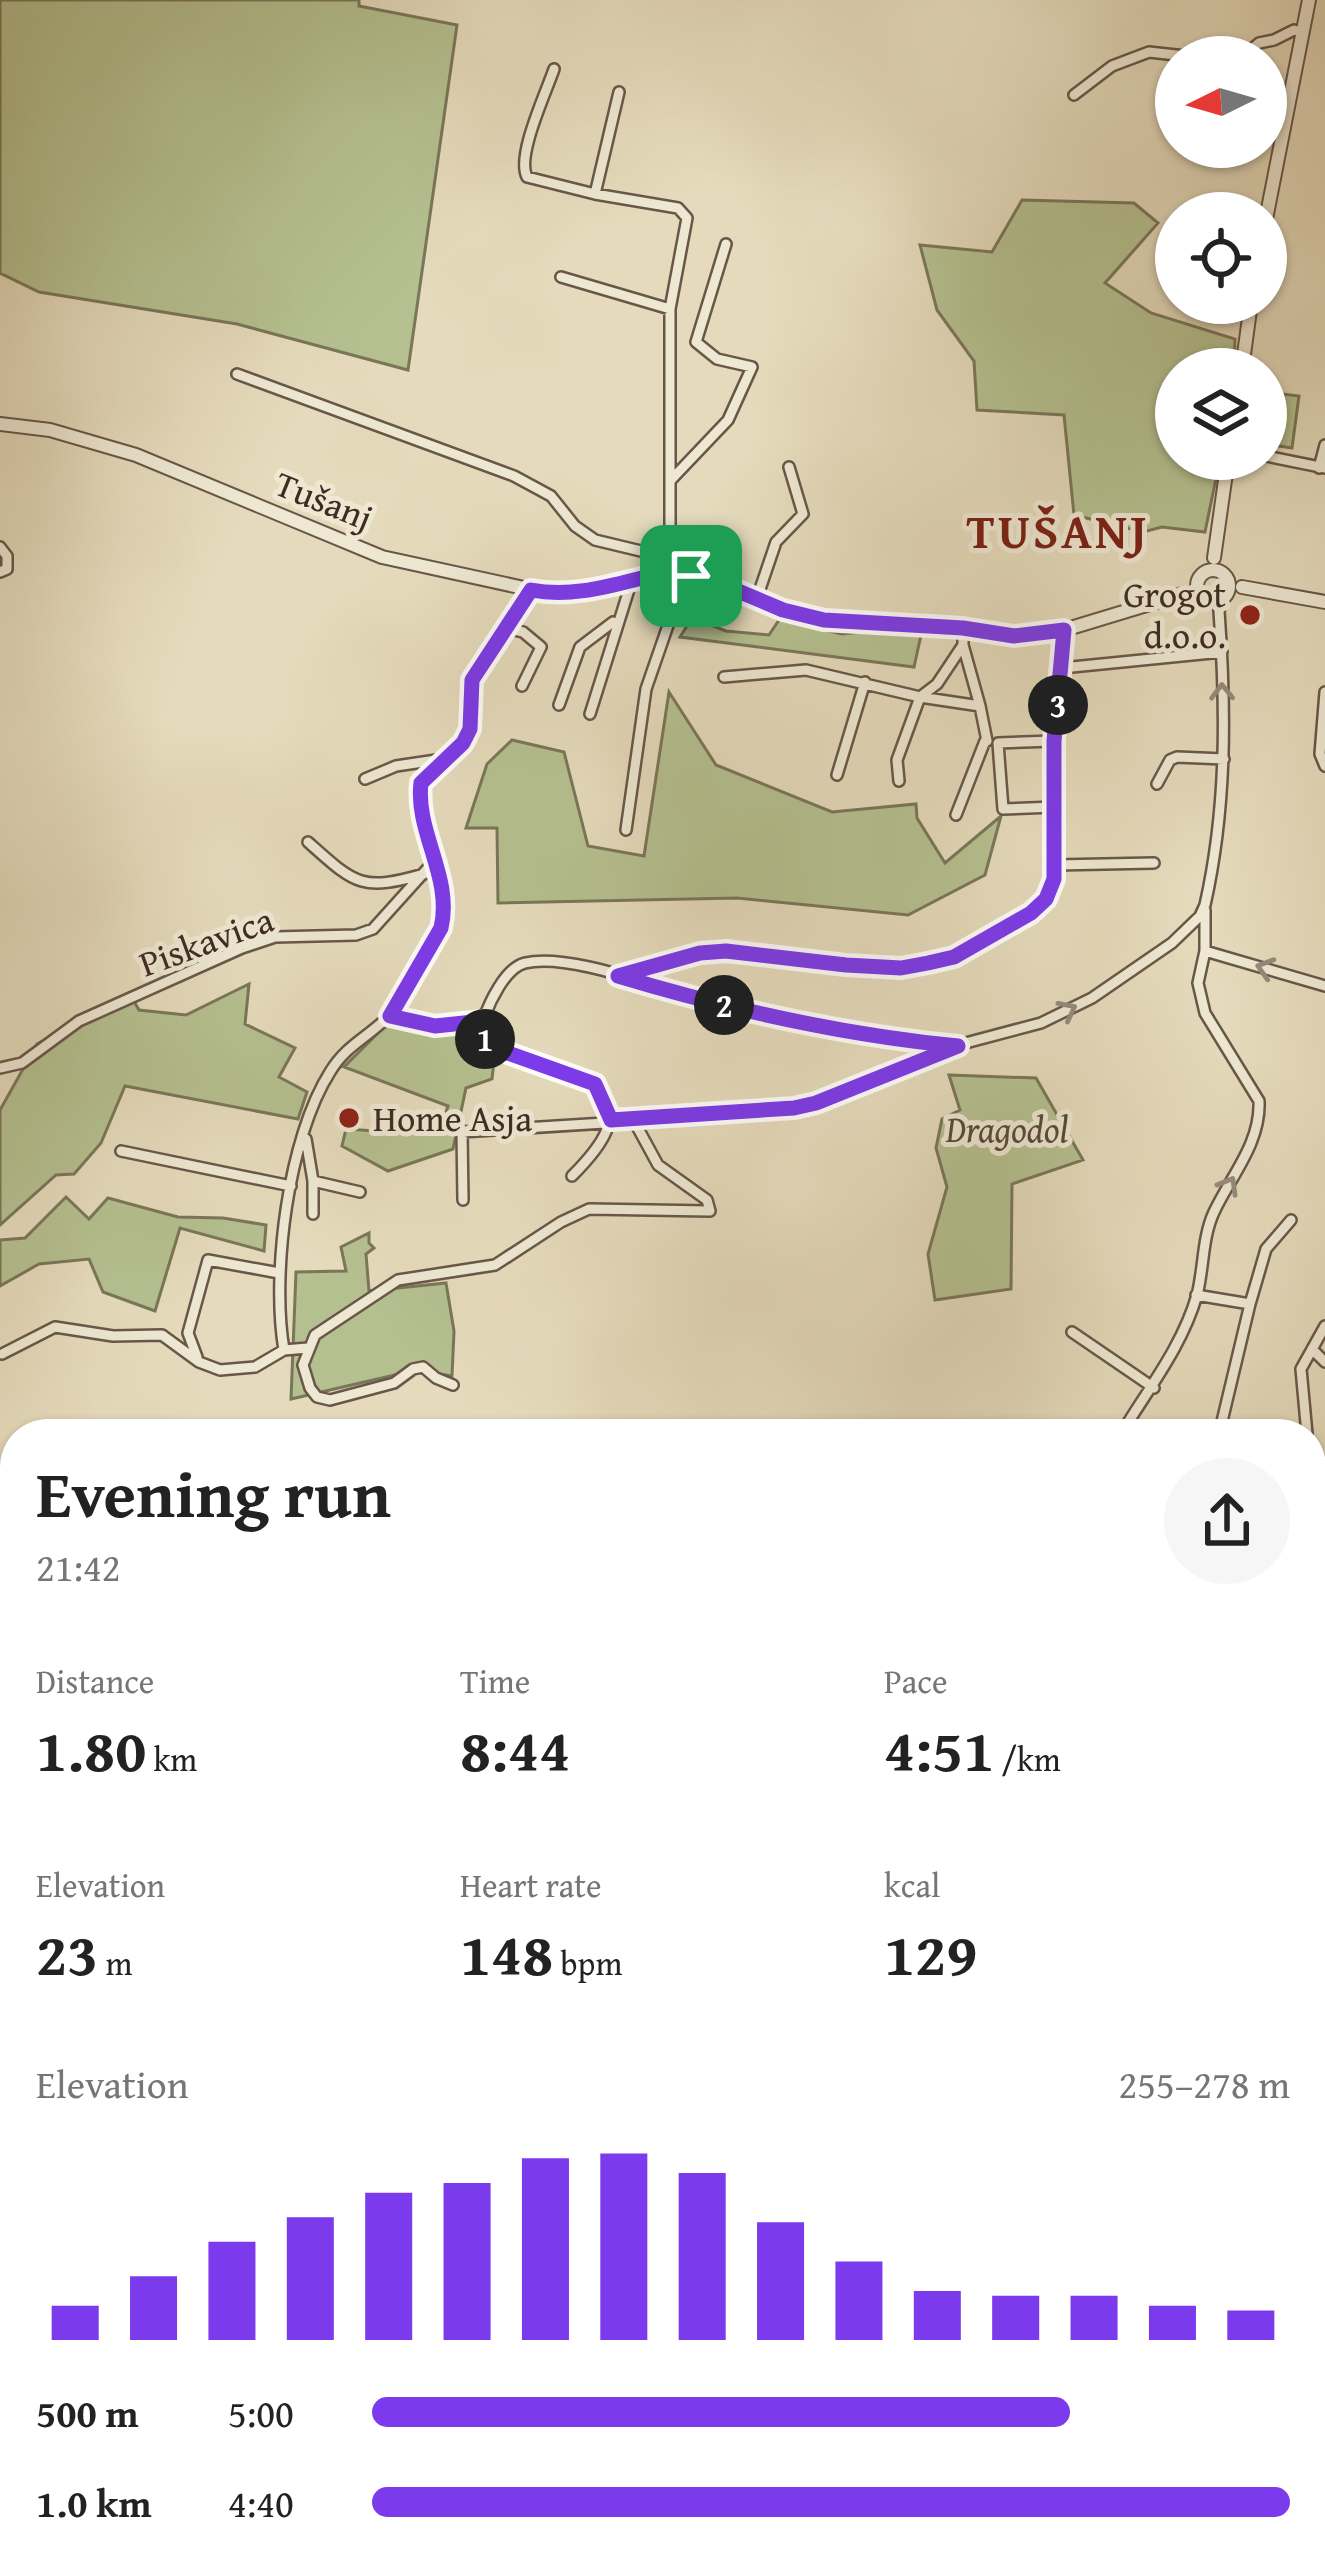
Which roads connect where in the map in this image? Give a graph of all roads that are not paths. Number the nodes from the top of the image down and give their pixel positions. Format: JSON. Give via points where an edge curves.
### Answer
{"nodes":[{"id":1,"x":1309,"y":0,"type":"edge"},
{"id":2,"x":1302,"y":32,"type":"junction"},
{"id":3,"x":554,"y":69,"type":"dead end"},
{"id":4,"x":619,"y":92,"type":"dead end"},
{"id":5,"x":1074,"y":95,"type":"dead end"},
{"id":6,"x":1272,"y":192,"type":"edge"},
{"id":7,"x":595,"y":194,"type":"junction"},
{"id":8,"x":726,"y":244,"type":"dead end"},
{"id":9,"x":561,"y":278,"type":"dead end"},
{"id":10,"x":670,"y":309,"type":"junction"},
{"id":11,"x":237,"y":374,"type":"dead end"},
{"id":12,"x":0,"y":424,"type":"edge"},
{"id":13,"x":1325,"y":445,"type":"edge"},
{"id":14,"x":1287,"y":460,"type":"edge"},
{"id":15,"x":789,"y":467,"type":"dead end"},
{"id":16,"x":1322,"y":468,"type":"edge"},
{"id":17,"x":1225,"y":480,"type":"edge"},
{"id":18,"x":670,"y":481,"type":"junction"},
{"id":19,"x":0,"y":547,"type":"edge"},
{"id":20,"x":670,"y":558,"type":"junction"},
{"id":21,"x":0,"y":572,"type":"edge"},
{"id":22,"x":691,"y":576,"type":"junction"},
{"id":23,"x":632,"y":580,"type":"junction"},
{"id":24,"x":1211,"y":586,"type":"junction"},
{"id":25,"x":531,"y":590,"type":"junction"},
{"id":26,"x":758,"y":598,"type":"junction"},
{"id":27,"x":1325,"y":602,"type":"edge"},
{"id":28,"x":622,"y":607,"type":"junction"},
{"id":29,"x":506,"y":628,"type":"junction"},
{"id":30,"x":963,"y":628,"type":"junction"},
{"id":31,"x":1064,"y":630,"type":"junction"},
{"id":32,"x":963,"y":645,"type":"junction"},
{"id":33,"x":1222,"y":652,"type":"junction"},
{"id":34,"x":1062,"y":668,"type":"junction"},
{"id":35,"x":724,"y":677,"type":"dead end"},
{"id":36,"x":866,"y":682,"type":"junction"},
{"id":37,"x":522,"y":686,"type":"dead end"},
{"id":38,"x":1325,"y":692,"type":"edge"},
{"id":39,"x":920,"y":697,"type":"junction"},
{"id":40,"x":559,"y":705,"type":"dead end"},
{"id":41,"x":980,"y":706,"type":"junction"},
{"id":42,"x":590,"y":714,"type":"dead end"},
{"id":43,"x":985,"y":741,"type":"junction"},
{"id":44,"x":1054,"y":741,"type":"junction"},
{"id":45,"x":998,"y":743,"type":"junction"},
{"id":46,"x":443,"y":759,"type":"junction"},
{"id":47,"x":1224,"y":759,"type":"junction"},
{"id":48,"x":1325,"y":766,"type":"edge"},
{"id":49,"x":837,"y":776,"type":"dead end"},
{"id":50,"x":365,"y":779,"type":"dead end"},
{"id":51,"x":899,"y":781,"type":"dead end"},
{"id":52,"x":1156,"y":784,"type":"dead end"},
{"id":53,"x":1054,"y":807,"type":"junction"},
{"id":54,"x":956,"y":815,"type":"dead end"},
{"id":55,"x":626,"y":830,"type":"dead end"},
{"id":56,"x":308,"y":842,"type":"dead end"},
{"id":57,"x":437,"y":858,"type":"junction"},
{"id":58,"x":1154,"y":863,"type":"dead end"},
{"id":59,"x":1055,"y":865,"type":"junction"},
{"id":60,"x":424,"y":874,"type":"junction"},
{"id":61,"x":1205,"y":905,"type":"junction"},
{"id":62,"x":1205,"y":951,"type":"junction"},
{"id":63,"x":618,"y":976,"type":"junction"},
{"id":64,"x":1325,"y":986,"type":"edge"},
{"id":65,"x":390,"y":1016,"type":"junction"},
{"id":66,"x":483,"y":1021,"type":"junction"},
{"id":67,"x":958,"y":1046,"type":"junction"},
{"id":68,"x":0,"y":1069,"type":"edge"},
{"id":69,"x":611,"y":1120,"type":"junction"},
{"id":70,"x":634,"y":1121,"type":"junction"},
{"id":71,"x":305,"y":1134,"type":"junction"},
{"id":72,"x":121,"y":1151,"type":"dead end"},
{"id":73,"x":572,"y":1176,"type":"dead end"},
{"id":74,"x":313,"y":1181,"type":"junction"},
{"id":75,"x":291,"y":1186,"type":"junction"},
{"id":76,"x":360,"y":1192,"type":"dead end"},
{"id":77,"x":463,"y":1200,"type":"dead end"},
{"id":78,"x":313,"y":1214,"type":"dead end"},
{"id":79,"x":1292,"y":1220,"type":"dead end"},
{"id":80,"x":279,"y":1273,"type":"junction"},
{"id":81,"x":1196,"y":1295,"type":"junction"},
{"id":82,"x":1250,"y":1304,"type":"junction"},
{"id":83,"x":1325,"y":1326,"type":"edge"},
{"id":84,"x":1072,"y":1333,"type":"dead end"},
{"id":85,"x":308,"y":1348,"type":"junction"},
{"id":86,"x":1312,"y":1349,"type":"junction"},
{"id":87,"x":284,"y":1350,"type":"junction"},
{"id":88,"x":2,"y":1354,"type":"edge"},
{"id":89,"x":199,"y":1362,"type":"junction"},
{"id":90,"x":1325,"y":1362,"type":"edge"},
{"id":91,"x":453,"y":1384,"type":"dead end"},
{"id":92,"x":1154,"y":1388,"type":"junction"},
{"id":93,"x":1132,"y":1419,"type":"edge"},
{"id":94,"x":1223,"y":1419,"type":"edge"},
{"id":95,"x":1305,"y":1419,"type":"edge"}],
"edges":[{"from":1,"to":2,"type":"street"},
{"from":2,"to":5,"type":"street","via":[[1246,54],[1149,52],[1112,66]]},
{"from":2,"to":6,"type":"street"},
{"from":3,"to":7,"type":"street","via":[[523,168],[527,177]]},
{"from":4,"to":7,"type":"street"},
{"from":7,"to":10,"type":"street","via":[[678,208],[687,218]]},
{"from":8,"to":18,"type":"street","via":[[696,342],[752,368],[728,420]]},
{"from":9,"to":10,"type":"street"},
{"from":10,"to":18,"type":"street"},
{"from":11,"to":20,"type":"street","via":[[514,476],[551,496],[595,540]]},
{"from":12,"to":25,"type":"street","name":"Tušanj","via":[[136,455],[382,556]]},
{"from":13,"to":16,"type":"street"},
{"from":14,"to":16,"type":"street"},
{"from":15,"to":26,"type":"street","via":[[803,514],[776,542]]},
{"from":17,"to":24,"type":"street"},
{"from":18,"to":20,"type":"street"},
{"from":19,"to":21,"type":"street","via":[[8,569]]},
{"from":20,"to":22,"type":"street"},
{"from":22,"to":23,"type":"street","name":"Tušanj"},
{"from":22,"to":26,"type":"street","name":"Tušanj"},
{"from":22,"to":55,"type":"street","via":[[641,711]]},
{"from":23,"to":25,"type":"street","name":"Tušanj","via":[[588,592]]},
{"from":23,"to":28,"type":"street"},
{"from":24,"to":27,"type":"street","name":"Tušanj"},
{"from":24,"to":31,"type":"street","name":"Tušanj"},
{"from":24,"to":33,"type":"street"},
{"from":25,"to":29,"type":"street"},
{"from":26,"to":30,"type":"street","name":"Tušanj","via":[[809,618]]},
{"from":28,"to":40,"type":"street","via":[[611,626],[580,647]]},
{"from":28,"to":42,"type":"street"},
{"from":29,"to":37,"type":"street","via":[[541,647]]},
{"from":29,"to":46,"type":"street","via":[[472,680],[470,729]]},
{"from":30,"to":31,"type":"street","name":"Tušanj","via":[[1014,636]]},
{"from":30,"to":32,"type":"street"},
{"from":31,"to":34,"type":"street"},
{"from":32,"to":39,"type":"street"},
{"from":32,"to":41,"type":"street"},
{"from":33,"to":34,"type":"street"},
{"from":47,"to":33,"type":"street","one_way":true},
{"from":34,"to":44,"type":"street"},
{"from":35,"to":36,"type":"street","via":[[793,669]]},
{"from":36,"to":39,"type":"street"},
{"from":36,"to":49,"type":"street"},
{"from":38,"to":48,"type":"street"},
{"from":39,"to":41,"type":"street"},
{"from":39,"to":51,"type":"street","via":[[897,760]]},
{"from":41,"to":43,"type":"street"},
{"from":43,"to":45,"type":"street"},
{"from":43,"to":54,"type":"street"},
{"from":44,"to":45,"type":"street"},
{"from":44,"to":53,"type":"street"},
{"from":45,"to":53,"type":"street","via":[[1004,809]]},
{"from":46,"to":50,"type":"street"},
{"from":46,"to":57,"type":"street","via":[[420,794]]},
{"from":47,"to":52,"type":"street","via":[[1177,757]]},
{"from":47,"to":61,"type":"street"},
{"from":53,"to":59,"type":"street"},
{"from":56,"to":60,"type":"street","via":[[355,882]]},
{"from":57,"to":60,"type":"street","name":"Piskavica"},
{"from":57,"to":65,"type":"street","via":[[441,928]]},
{"from":58,"to":59,"type":"street"},
{"from":59,"to":63,"type":"street","via":[[1046,899],[1031,913],[954,957],[901,968],[726,951]]},
{"from":60,"to":68,"type":"street","name":"Piskavica","via":[[373,929],[275,937],[242,948],[79,1021],[38,1053]]},
{"from":61,"to":62,"type":"street"},
{"from":67,"to":61,"type":"street","one_way":true,"via":[[1022,1030],[1091,998],[1172,943]]},
{"from":64,"to":62,"type":"street","one_way":true},
{"from":81,"to":62,"type":"street","one_way":true,"via":[[1208,1225],[1259,1115],[1205,1013],[1198,983]]},
{"from":63,"to":66,"type":"street","via":[[524,963]]},
{"from":63,"to":67,"type":"street","via":[[846,1032]]},
{"from":65,"to":66,"type":"street","via":[[435,1026]]},
{"from":65,"to":71,"type":"street","via":[[329,1073]]},
{"from":66,"to":69,"type":"street","via":[[491,1047],[595,1084]]},
{"from":67,"to":70,"type":"street","via":[[794,1108]]},
{"from":69,"to":70,"type":"street"},
{"from":69,"to":73,"type":"street"},
{"from":69,"to":77,"type":"street","via":[[462,1132]]},
{"from":70,"to":85,"type":"street","via":[[658,1165],[707,1200],[710,1211],[584,1210],[495,1265],[391,1283]]},
{"from":71,"to":74,"type":"street"},
{"from":71,"to":75,"type":"street"},
{"from":72,"to":75,"type":"street"},
{"from":74,"to":76,"type":"street"},
{"from":74,"to":78,"type":"street"},
{"from":75,"to":80,"type":"street"},
{"from":79,"to":82,"type":"street","via":[[1266,1249]]},
{"from":80,"to":87,"type":"street"},
{"from":80,"to":89,"type":"street","via":[[208,1259],[188,1333]]},
{"from":81,"to":82,"type":"street"},
{"from":81,"to":92,"type":"street"},
{"from":82,"to":94,"type":"street"},
{"from":83,"to":86,"type":"street"},
{"from":84,"to":92,"type":"street"},
{"from":85,"to":87,"type":"street"},
{"from":85,"to":91,"type":"street","via":[[303,1365],[317,1397],[375,1389],[423,1367]]},
{"from":86,"to":90,"type":"street"},
{"from":86,"to":95,"type":"street","via":[[1300,1373]]},
{"from":87,"to":89,"type":"street","via":[[255,1367],[220,1370]]},
{"from":88,"to":89,"type":"street","via":[[65,1327],[162,1335]]},
{"from":92,"to":93,"type":"street"}]}
